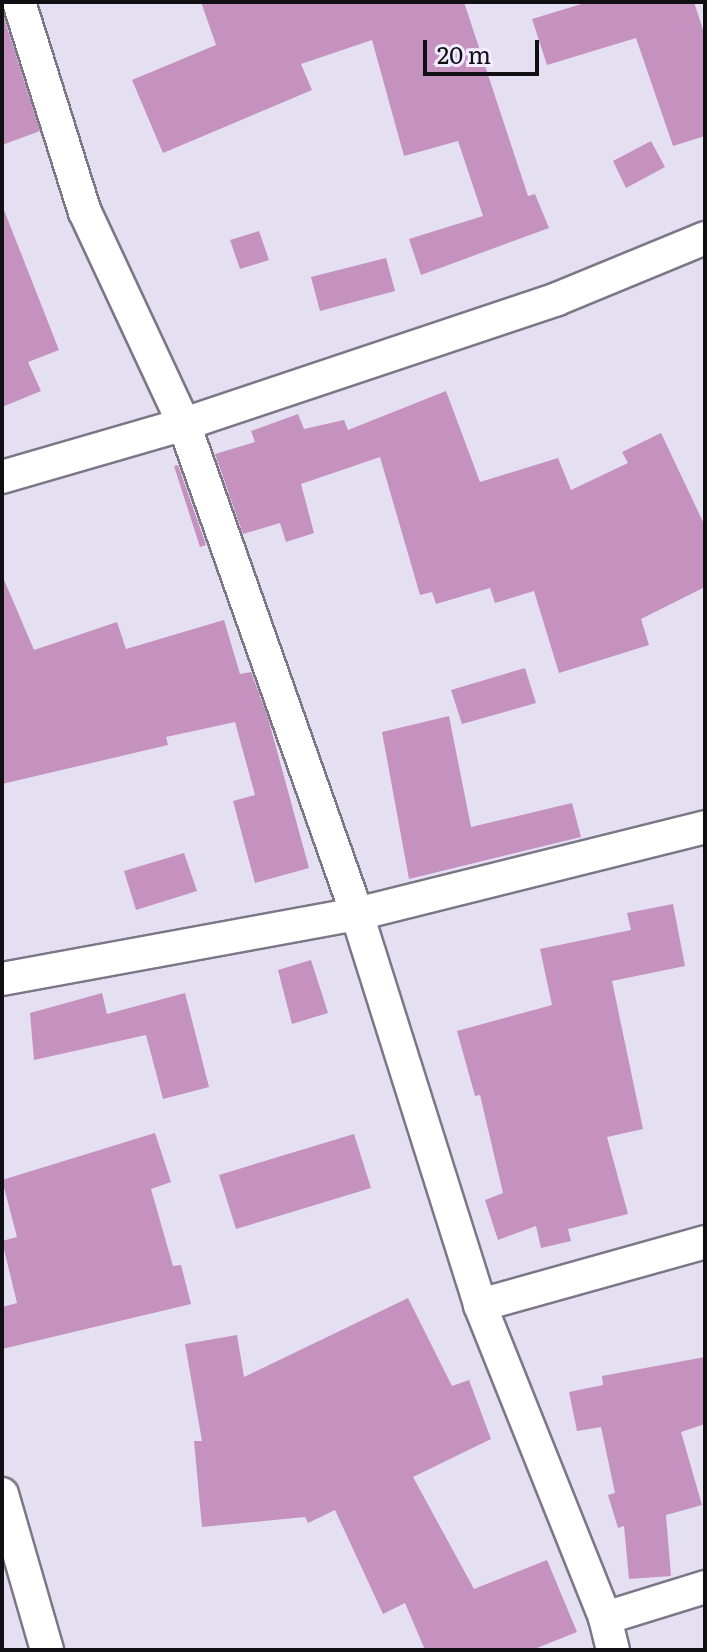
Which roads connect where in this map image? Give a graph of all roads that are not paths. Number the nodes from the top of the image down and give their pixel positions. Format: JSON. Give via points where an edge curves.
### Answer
{"nodes":[{"id":1,"x":19,"y":2,"type":"edge"},
{"id":2,"x":705,"y":238,"type":"edge"},
{"id":3,"x":184,"y":424,"type":"junction"},
{"id":4,"x":2,"y":477,"type":"edge"},
{"id":5,"x":705,"y":827,"type":"edge"},
{"id":6,"x":357,"y":914,"type":"junction"},
{"id":7,"x":2,"y":979,"type":"edge"},
{"id":8,"x":705,"y":1242,"type":"edge"},
{"id":9,"x":480,"y":1305,"type":"junction"},
{"id":10,"x":2,"y":1494,"type":"edge"},
{"id":11,"x":705,"y":1587,"type":"edge"},
{"id":12,"x":605,"y":1618,"type":"junction"},
{"id":13,"x":47,"y":1650,"type":"edge"},
{"id":14,"x":613,"y":1650,"type":"edge"}],
"edges":[{"from":1,"to":3,"type":"street","via":[[85,212]]},
{"from":2,"to":3,"type":"street","via":[[557,299]]},
{"from":3,"to":4,"type":"street"},
{"from":3,"to":6,"type":"street"},
{"from":5,"to":6,"type":"street"},
{"from":6,"to":7,"type":"street"},
{"from":6,"to":9,"type":"street"},
{"from":8,"to":9,"type":"street"},
{"from":9,"to":12,"type":"street"},
{"from":10,"to":13,"type":"street"},
{"from":11,"to":12,"type":"street"},
{"from":12,"to":14,"type":"street"}]}
